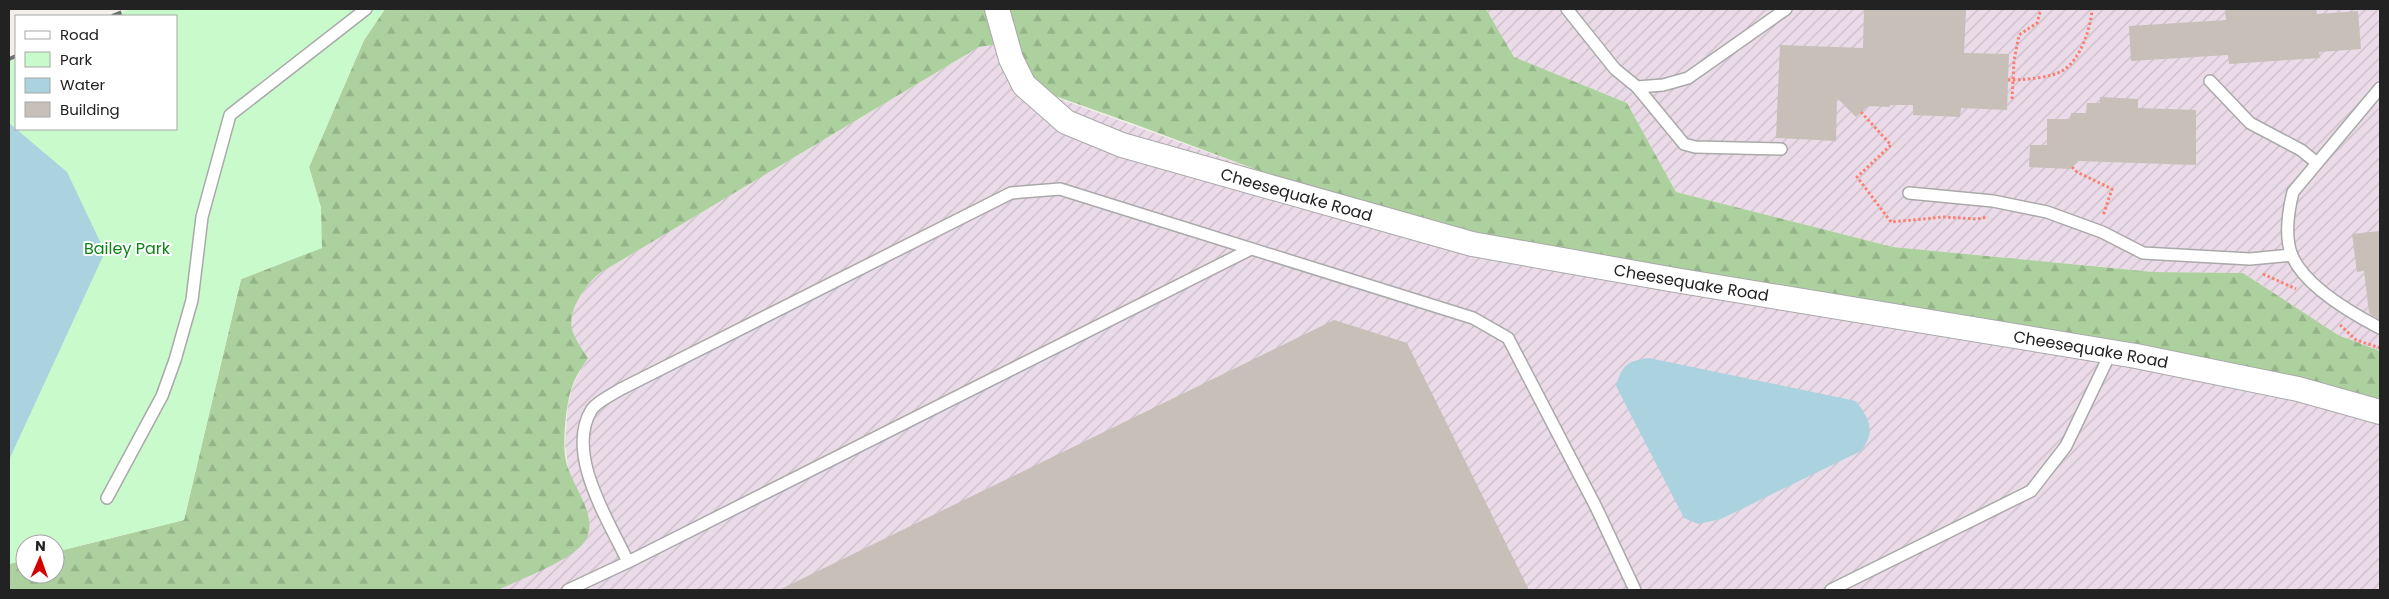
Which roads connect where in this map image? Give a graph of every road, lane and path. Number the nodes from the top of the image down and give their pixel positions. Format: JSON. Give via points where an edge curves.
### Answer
{"nodes":[{"id":1,"x":366,"y":9,"type":"edge"},
{"id":2,"x":997,"y":9,"type":"edge"},
{"id":3,"x":1567,"y":9,"type":"edge"},
{"id":4,"x":1786,"y":9,"type":"edge"},
{"id":5,"x":2041,"y":9,"type":"edge"},
{"id":6,"x":2092,"y":9,"type":"edge"},
{"id":7,"x":2008,"y":80,"type":"dead end"},
{"id":8,"x":2013,"y":80,"type":"junction"},
{"id":9,"x":2210,"y":80,"type":"dead end"},
{"id":10,"x":1637,"y":87,"type":"junction"},
{"id":11,"x":2380,"y":88,"type":"edge"},
{"id":12,"x":2012,"y":99,"type":"dead end"},
{"id":13,"x":1781,"y":149,"type":"dead end"},
{"id":14,"x":2318,"y":163,"type":"junction"},
{"id":15,"x":2072,"y":167,"type":"dead end"},
{"id":16,"x":1909,"y":193,"type":"dead end"},
{"id":17,"x":2102,"y":220,"type":"dead end"},
{"id":18,"x":1251,"y":249,"type":"junction"},
{"id":19,"x":2292,"y":255,"type":"junction"},
{"id":20,"x":2380,"y":328,"type":"edge"},
{"id":21,"x":2111,"y":352,"type":"junction"},
{"id":22,"x":2380,"y":412,"type":"edge"},
{"id":23,"x":107,"y":498,"type":"dead end"},
{"id":24,"x":628,"y":562,"type":"junction"},
{"id":25,"x":568,"y":590,"type":"edge"},
{"id":26,"x":1635,"y":590,"type":"edge"},
{"id":27,"x":1831,"y":590,"type":"edge"}],
"edges":[{"from":1,"to":23,"type":"lane","via":[[230,115],[202,217],[192,300],[175,360],[162,396]]},
{"from":2,"to":21,"type":"street","name":"Cheesequake Road","via":[[1011,59],[1024,86],[1066,122],[1122,145],[1472,244]]},
{"from":3,"to":10,"type":"lane","via":[[1615,69]]},
{"from":4,"to":10,"type":"lane","via":[[1688,78],[1663,85]]},
{"from":5,"to":8,"type":"path","via":[[2036,24],[2020,35]]},
{"from":6,"to":8,"type":"path","via":[[2089,29],[2079,52],[2063,71]]},
{"from":7,"to":8,"type":"path"},
{"from":8,"to":12,"type":"path"},
{"from":9,"to":14,"type":"lane","via":[[2250,123],[2301,150]]},
{"from":10,"to":13,"type":"lane","via":[[1684,144]]},
{"from":11,"to":14,"type":"lane"},
{"from":14,"to":19,"type":"lane","via":[[2294,192],[2288,211]]},
{"from":15,"to":17,"type":"path","via":[[2112,189]]},
{"from":16,"to":19,"type":"lane","via":[[1993,201],[2047,212],[2102,232],[2143,253],[2250,259]]},
{"from":18,"to":24,"type":"lane"},
{"from":18,"to":24,"type":"lane","via":[[1060,189],[1011,193],[957,220],[621,389],[593,408],[582,437],[586,471]]},
{"from":18,"to":26,"type":"lane","via":[[1473,318],[1508,338],[1596,507]]},
{"from":19,"to":20,"type":"lane","via":[[2303,274],[2336,302]]},
{"from":21,"to":22,"type":"street","name":"Cheesequake Road","via":[[2298,389]]},
{"from":21,"to":27,"type":"lane","via":[[2066,446],[2032,490]]},
{"from":24,"to":25,"type":"lane"}]}
